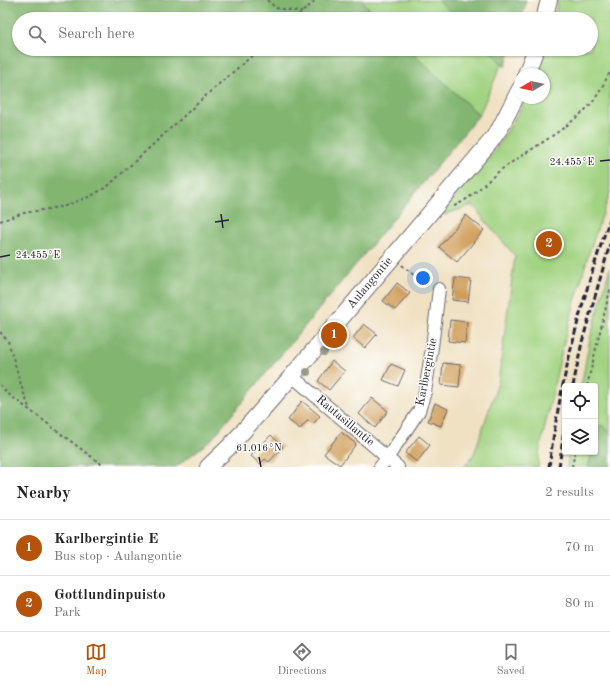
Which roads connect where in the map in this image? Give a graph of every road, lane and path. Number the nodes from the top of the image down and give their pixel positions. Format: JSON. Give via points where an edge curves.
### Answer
{"nodes":[{"id":1,"x":267,"y":0,"type":"edge"},
{"id":2,"x":316,"y":0,"type":"edge"},
{"id":3,"x":549,"y":0,"type":"edge"},
{"id":4,"x":302,"y":12,"type":"joint"},
{"id":5,"x":546,"y":12,"type":"edge"},
{"id":6,"x":252,"y":56,"type":"edge"},
{"id":7,"x":533,"y":56,"type":"edge"},
{"id":8,"x":528,"y":68,"type":"edge"},
{"id":9,"x":610,"y":72,"type":"edge"},
{"id":10,"x":514,"y":101,"type":"edge"},
{"id":11,"x":450,"y":208,"type":"dead end"},
{"id":12,"x":0,"y":220,"type":"edge"},
{"id":13,"x":406,"y":269,"type":"dead end"},
{"id":14,"x":435,"y":287,"type":"joint"},
{"id":15,"x":610,"y":290,"type":"edge"},
{"id":16,"x":0,"y":332,"type":"edge"},
{"id":17,"x":592,"y":364,"type":"junction"},
{"id":18,"x":597,"y":365,"type":"dead end"},
{"id":19,"x":292,"y":376,"type":"junction"},
{"id":20,"x":588,"y":383,"type":"edge"},
{"id":21,"x":0,"y":385,"type":"edge"},
{"id":22,"x":31,"y":411,"type":"junction"},
{"id":23,"x":574,"y":455,"type":"edge"},
{"id":24,"x":388,"y":457,"type":"junction"},
{"id":25,"x":105,"y":467,"type":"edge"},
{"id":26,"x":208,"y":467,"type":"edge"},
{"id":27,"x":380,"y":467,"type":"edge"},
{"id":28,"x":398,"y":467,"type":"edge"},
{"id":29,"x":572,"y":467,"type":"edge"}],
"edges":[{"from":1,"to":4,"type":"path","via":[[276,8]]},
{"from":2,"to":4,"type":"path"},
{"from":3,"to":5,"type":"main road"},
{"from":6,"to":12,"type":"path","via":[[108,186],[65,206]]},
{"from":7,"to":8,"type":"main road"},
{"from":9,"to":11,"type":"path","via":[[590,106],[561,130],[501,170],[468,199]]},
{"from":10,"to":19,"type":"main road","name":"Aulangontie","via":[[491,141]]},
{"from":13,"to":14,"type":"path","via":[[422,282]]},
{"from":14,"to":24,"type":"street","name":"Karlbergintie","via":[[425,392],[419,411]]},
{"from":15,"to":17,"type":"path"},
{"from":16,"to":22,"type":"path","via":[[8,342]]},
{"from":17,"to":18,"type":"path"},
{"from":17,"to":20,"type":"path"},
{"from":19,"to":24,"type":"street","name":"Rautasillantie"},
{"from":19,"to":26,"type":"main road","name":"Aulangontie"},
{"from":21,"to":22,"type":"path"},
{"from":22,"to":25,"type":"path"},
{"from":23,"to":29,"type":"path"},
{"from":24,"to":27,"type":"street","name":"Karlbergintie"},
{"from":24,"to":28,"type":"street","name":"Rautasillantie"}]}
